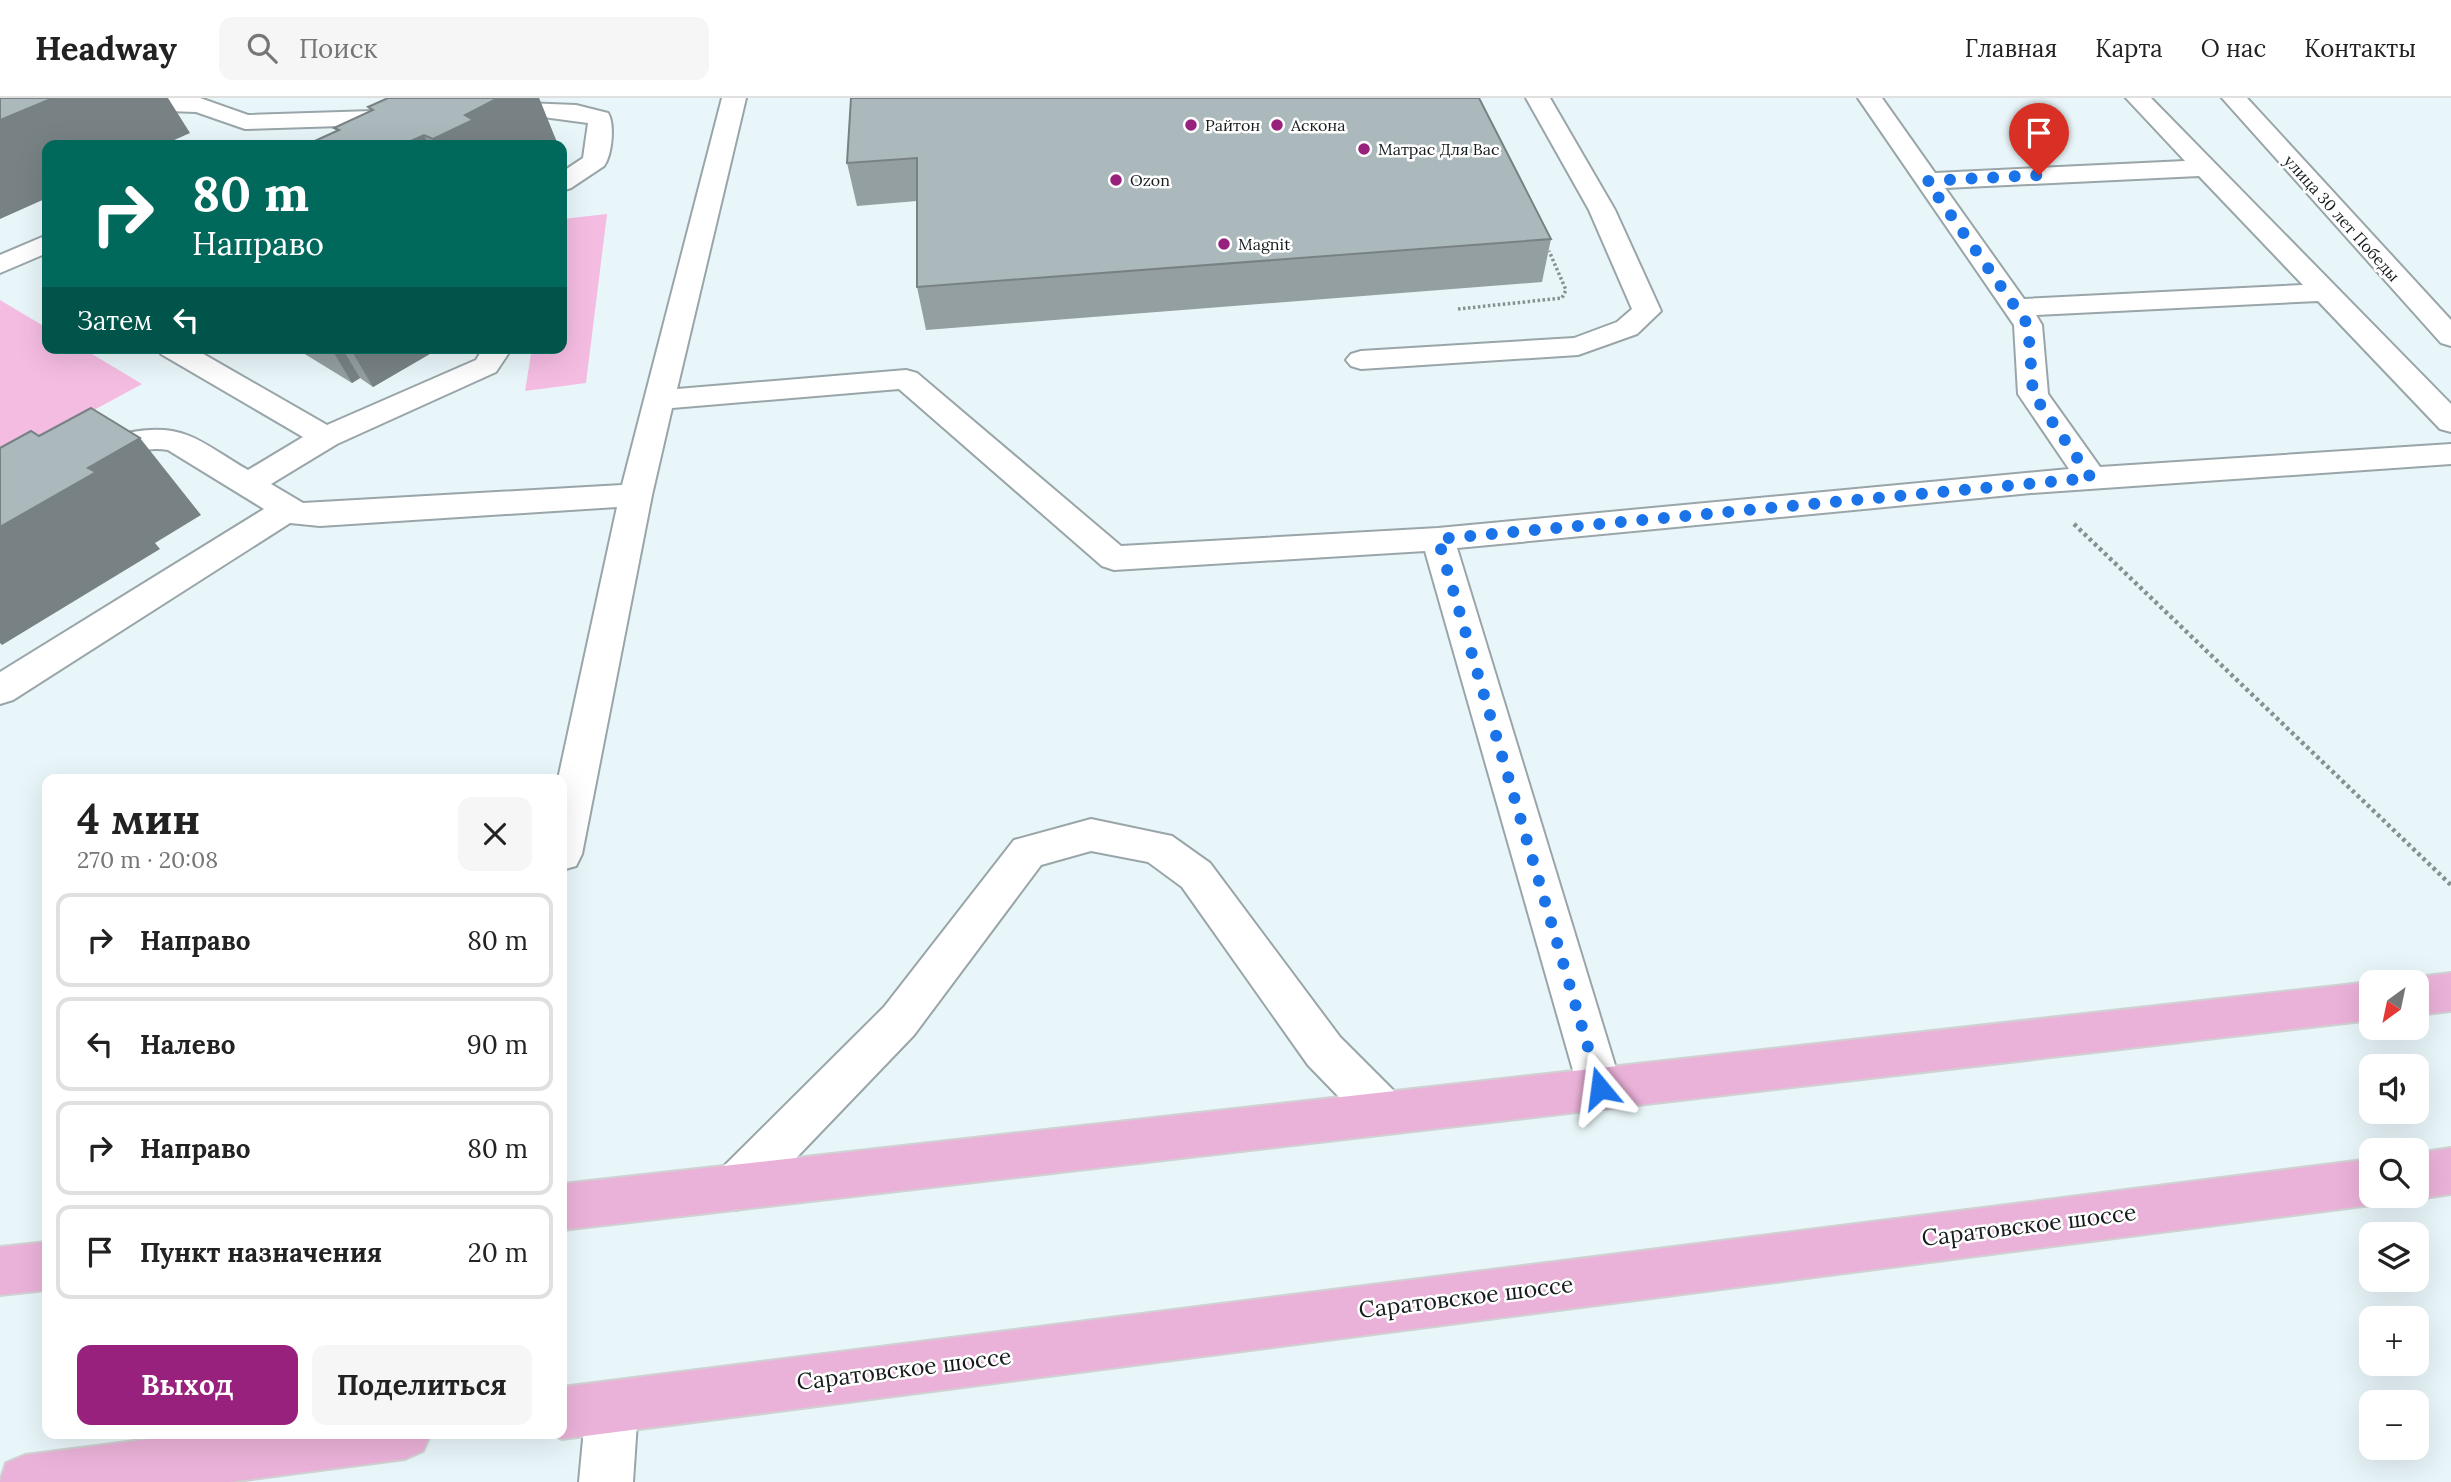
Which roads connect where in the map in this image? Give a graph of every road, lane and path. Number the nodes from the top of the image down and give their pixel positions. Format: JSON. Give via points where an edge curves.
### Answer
{"nodes":[{"id":1,"x":734,"y":98,"type":"edge"},
{"id":2,"x":1538,"y":98,"type":"edge"},
{"id":3,"x":1870,"y":98,"type":"edge"},
{"id":4,"x":2138,"y":98,"type":"edge"},
{"id":5,"x":2234,"y":98,"type":"edge"},
{"id":6,"x":98,"y":113,"type":"dead end"},
{"id":7,"x":489,"y":113,"type":"junction"},
{"id":8,"x":307,"y":121,"type":"junction"},
{"id":9,"x":266,"y":140,"type":"edge"},
{"id":10,"x":432,"y":140,"type":"edge"},
{"id":11,"x":2206,"y":168,"type":"junction"},
{"id":12,"x":567,"y":180,"type":"edge"},
{"id":13,"x":1927,"y":181,"type":"junction"},
{"id":14,"x":42,"y":249,"type":"edge"},
{"id":15,"x":1549,"y":251,"type":"edge"},
{"id":16,"x":0,"y":265,"type":"edge"},
{"id":17,"x":2325,"y":292,"type":"junction"},
{"id":18,"x":2016,"y":308,"type":"junction"},
{"id":19,"x":1447,"y":310,"type":"dead end"},
{"id":20,"x":2451,"y":337,"type":"edge"},
{"id":21,"x":181,"y":354,"type":"edge"},
{"id":22,"x":495,"y":354,"type":"edge"},
{"id":23,"x":1361,"y":360,"type":"dead end"},
{"id":24,"x":659,"y":400,"type":"junction"},
{"id":25,"x":2451,"y":422,"type":"edge"},
{"id":26,"x":326,"y":437,"type":"junction"},
{"id":27,"x":2451,"y":454,"type":"edge"},
{"id":28,"x":2091,"y":478,"type":"junction"},
{"id":29,"x":2031,"y":482,"type":"junction"},
{"id":30,"x":247,"y":485,"type":"junction"},
{"id":31,"x":636,"y":495,"type":"junction"},
{"id":32,"x":0,"y":506,"type":"edge"},
{"id":33,"x":288,"y":509,"type":"junction"},
{"id":34,"x":1438,"y":539,"type":"junction"},
{"id":35,"x":0,"y":690,"type":"edge"},
{"id":36,"x":567,"y":829,"type":"edge"},
{"id":37,"x":2451,"y":885,"type":"edge"},
{"id":38,"x":2451,"y":992,"type":"edge"},
{"id":39,"x":2429,"y":995,"type":"edge"},
{"id":40,"x":2359,"y":1002,"type":"edge"},
{"id":41,"x":1600,"y":1088,"type":"junction"},
{"id":42,"x":1385,"y":1113,"type":"junction"},
{"id":43,"x":2451,"y":1171,"type":"edge"},
{"id":44,"x":2429,"y":1174,"type":"edge"},
{"id":45,"x":2359,"y":1184,"type":"edge"},
{"id":46,"x":736,"y":1187,"type":"junction"},
{"id":47,"x":567,"y":1206,"type":"edge"},
{"id":48,"x":42,"y":1267,"type":"edge"},
{"id":49,"x":0,"y":1272,"type":"edge"},
{"id":50,"x":612,"y":1407,"type":"junction"},
{"id":51,"x":567,"y":1412,"type":"edge"},
{"id":52,"x":358,"y":1439,"type":"edge"},
{"id":53,"x":25,"y":1482,"type":"edge"},
{"id":54,"x":606,"y":1482,"type":"edge"}],
"edges":[{"from":1,"to":24,"type":"street"},
{"from":2,"to":23,"type":"street","via":[[1602,209],[1647,311],[1627,328],[1578,346]]},
{"from":3,"to":13,"type":"street"},
{"from":4,"to":11,"type":"street"},
{"from":5,"to":20,"type":"street","name":"улица 30 лет Победы"},
{"from":6,"to":8,"type":"street","via":[[128,102],[190,103],[245,122]]},
{"from":7,"to":8,"type":"street"},
{"from":7,"to":10,"type":"street"},
{"from":7,"to":12,"type":"street","via":[[575,110],[599,118],[595,162]]},
{"from":8,"to":9,"type":"street"},
{"from":11,"to":13,"type":"street"},
{"from":11,"to":17,"type":"street"},
{"from":13,"to":18,"type":"street"},
{"from":14,"to":16,"type":"street"},
{"from":15,"to":19,"type":"path","via":[[1566,290],[1562,298]]},
{"from":17,"to":18,"type":"street"},
{"from":17,"to":25,"type":"street"},
{"from":18,"to":28,"type":"street","via":[[2028,325],[2033,394]]},
{"from":21,"to":26,"type":"street"},
{"from":22,"to":26,"type":"street","via":[[486,366]]},
{"from":24,"to":31,"type":"street"},
{"from":24,"to":34,"type":"street","via":[[905,379],[1114,558]]},
{"from":26,"to":30,"type":"street"},
{"from":27,"to":28,"type":"street"},
{"from":28,"to":29,"type":"street"},
{"from":29,"to":34,"type":"street"},
{"from":29,"to":37,"type":"path"},
{"from":30,"to":32,"type":"street","via":[[177,442],[158,438],[92,455]]},
{"from":30,"to":33,"type":"street"},
{"from":31,"to":33,"type":"street","via":[[320,515]]},
{"from":31,"to":36,"type":"street"},
{"from":33,"to":35,"type":"street"},
{"from":34,"to":41,"type":"street"},
{"from":38,"to":39,"type":"main road"},
{"from":40,"to":41,"type":"main road"},
{"from":41,"to":42,"type":"main road"},
{"from":42,"to":46,"type":"main road"},
{"from":42,"to":46,"type":"street","via":[[1324,1051],[1196,875],[1158,848],[1091,835],[1028,852],[899,1021]]},
{"from":43,"to":44,"type":"main road"},
{"from":45,"to":50,"type":"main road","name":"Саратовское шоссе"},
{"from":46,"to":47,"type":"main road"},
{"from":48,"to":49,"type":"main road"},
{"from":50,"to":51,"type":"main road","name":"Саратовское шоссе"},
{"from":50,"to":54,"type":"street"},
{"from":52,"to":53,"type":"main road"}]}
